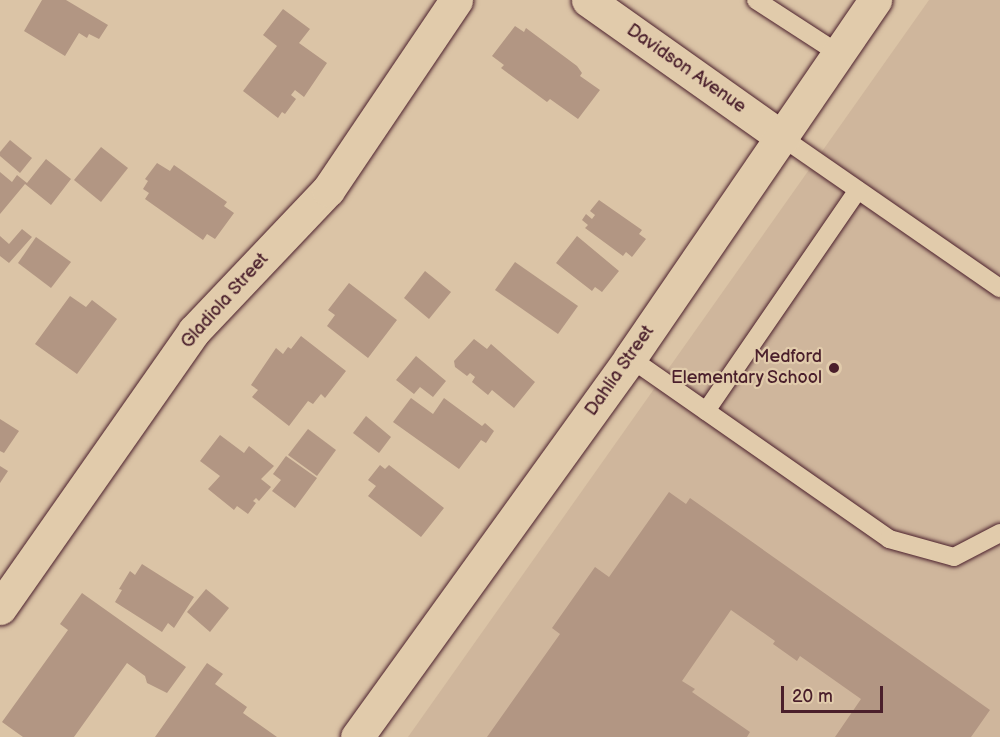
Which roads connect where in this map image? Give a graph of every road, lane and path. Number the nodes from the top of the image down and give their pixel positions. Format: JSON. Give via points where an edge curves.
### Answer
{"nodes":[{"id":1,"x":456,"y":0,"type":"edge"},
{"id":2,"x":588,"y":0,"type":"edge"},
{"id":3,"x":756,"y":0,"type":"edge"},
{"id":4,"x":875,"y":0,"type":"edge"},
{"id":5,"x":839,"y":54,"type":"junction"},
{"id":6,"x":783,"y":138,"type":"junction"},
{"id":7,"x":858,"y":190,"type":"junction"},
{"id":8,"x":1000,"y":288,"type":"edge"},
{"id":9,"x":630,"y":358,"type":"junction"},
{"id":10,"x":706,"y":411,"type":"junction"},
{"id":11,"x":1000,"y":533,"type":"edge"},
{"id":12,"x":0,"y":608,"type":"edge"},
{"id":13,"x":357,"y":737,"type":"edge"}],
"edges":[{"from":1,"to":12,"type":"street","name":"Gladiola Street","via":[[328,190],[194,331]]},
{"from":2,"to":6,"type":"street","name":"Davidson Avenue"},
{"from":3,"to":5,"type":"lane"},
{"from":4,"to":5,"type":"street","name":"Dahlia Street"},
{"from":5,"to":6,"type":"street","name":"Dahlia Street"},
{"from":6,"to":7,"type":"lane"},
{"from":6,"to":9,"type":"street","name":"Dahlia Street"},
{"from":7,"to":8,"type":"lane"},
{"from":7,"to":10,"type":"lane"},
{"from":9,"to":10,"type":"lane"},
{"from":9,"to":13,"type":"street","name":"Dahlia Street"},
{"from":10,"to":11,"type":"lane","via":[[889,539],[954,557]]}]}
